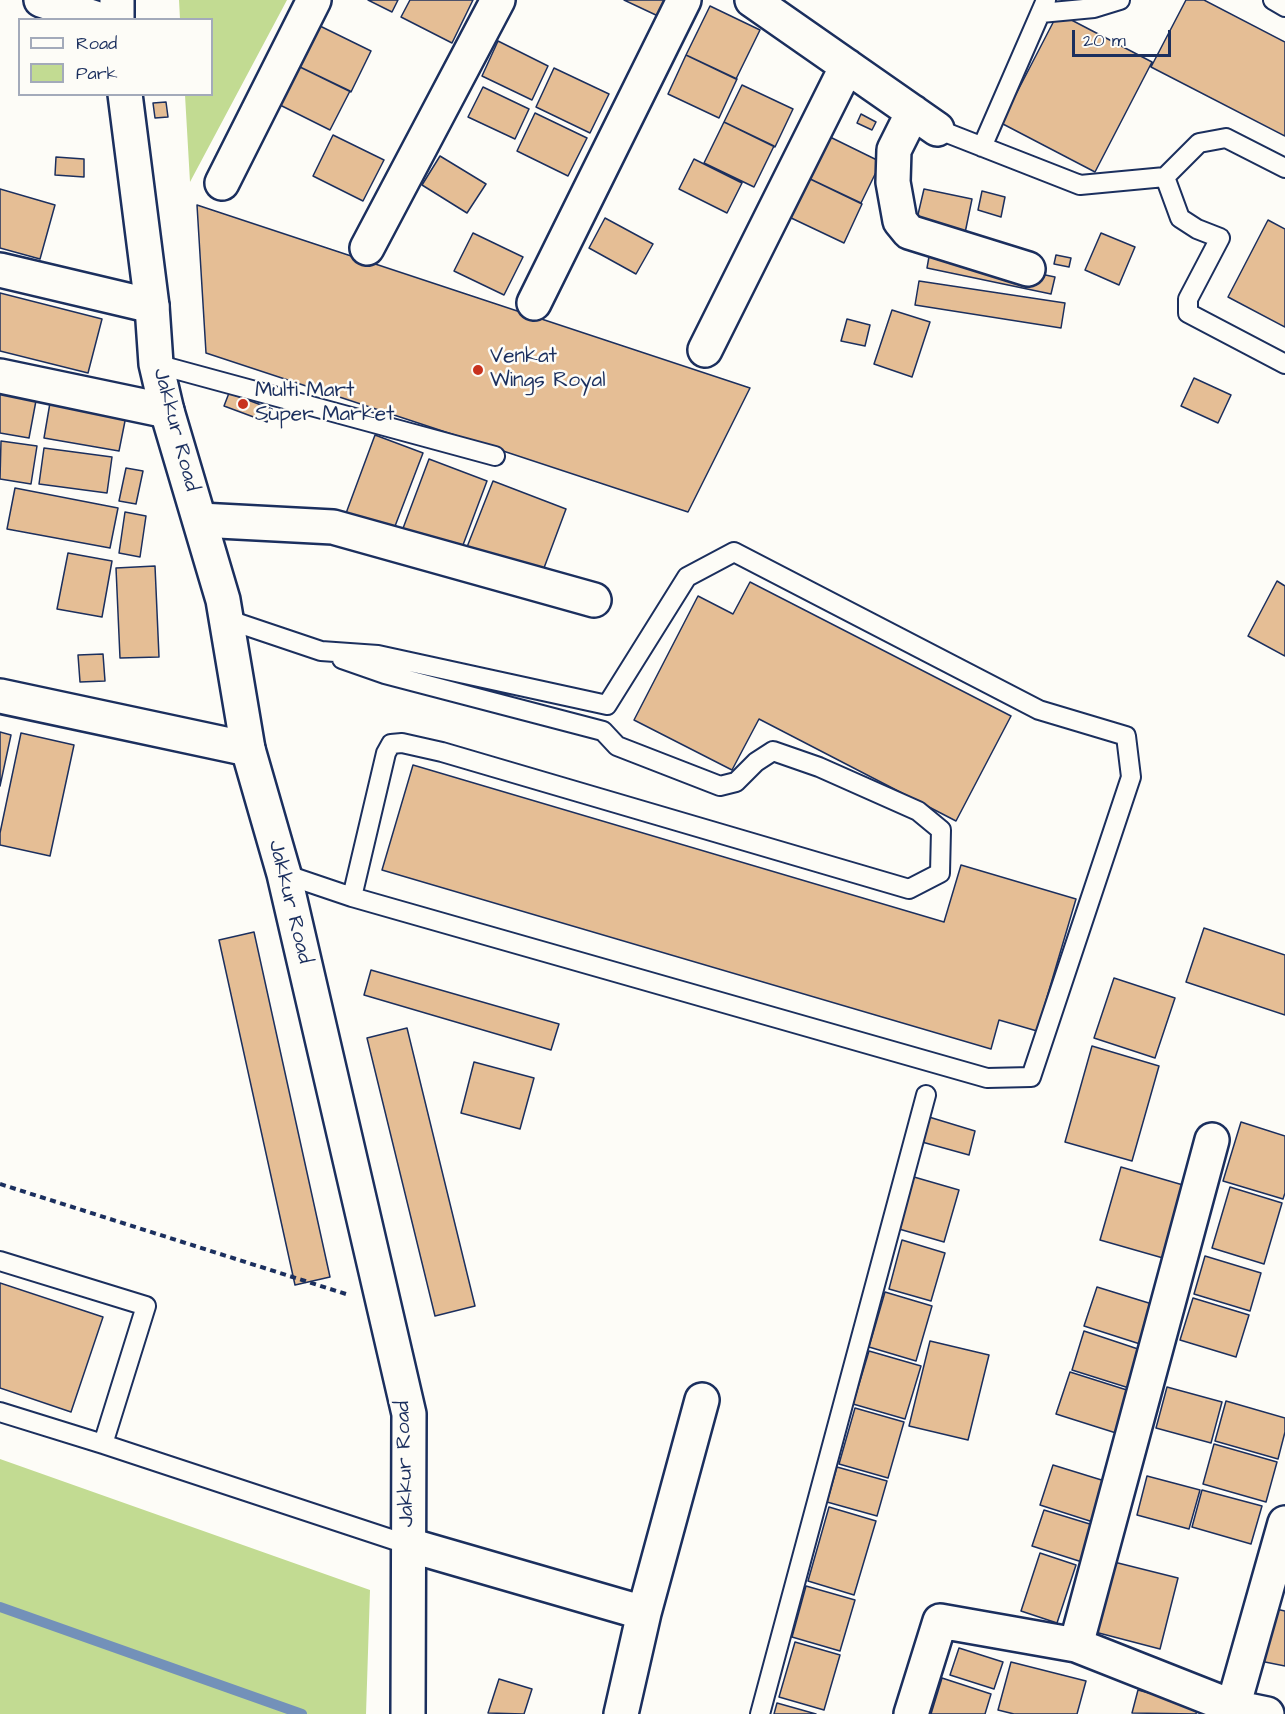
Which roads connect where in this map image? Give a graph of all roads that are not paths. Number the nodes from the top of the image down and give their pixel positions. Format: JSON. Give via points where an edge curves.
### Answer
{"nodes":[{"id":1,"x":41,"y":0,"type":"edge"},
{"id":2,"x":117,"y":0,"type":"edge"},
{"id":3,"x":314,"y":0,"type":"edge"},
{"id":4,"x":498,"y":0,"type":"edge"},
{"id":5,"x":684,"y":0,"type":"edge"},
{"id":6,"x":752,"y":0,"type":"edge"},
{"id":7,"x":1120,"y":0,"type":"edge"},
{"id":8,"x":1274,"y":0,"type":"edge"},
{"id":9,"x":1043,"y":6,"type":"edge"},
{"id":10,"x":1285,"y":7,"type":"edge"},
{"id":11,"x":95,"y":18,"type":"edge"},
{"id":12,"x":117,"y":18,"type":"edge"},
{"id":13,"x":847,"y":66,"type":"junction"},
{"id":14,"x":125,"y":96,"type":"edge"},
{"id":15,"x":925,"y":120,"type":"junction"},
{"id":16,"x":982,"y":147,"type":"junction"},
{"id":17,"x":1285,"y":168,"type":"edge"},
{"id":18,"x":1165,"y":177,"type":"junction"},
{"id":19,"x":222,"y":183,"type":"dead end"},
{"id":20,"x":367,"y":248,"type":"dead end"},
{"id":21,"x":1028,"y":269,"type":"dead end"},
{"id":22,"x":0,"y":270,"type":"edge"},
{"id":23,"x":534,"y":303,"type":"dead end"},
{"id":24,"x":152,"y":306,"type":"junction"},
{"id":25,"x":705,"y":350,"type":"dead end"},
{"id":26,"x":1285,"y":363,"type":"edge"},
{"id":27,"x":156,"y":364,"type":"junction"},
{"id":28,"x":0,"y":376,"type":"edge"},
{"id":29,"x":167,"y":411,"type":"junction"},
{"id":30,"x":495,"y":456,"type":"dead end"},
{"id":31,"x":200,"y":520,"type":"junction"},
{"id":32,"x":594,"y":600,"type":"dead end"},
{"id":33,"x":226,"y":618,"type":"junction"},
{"id":34,"x":321,"y":651,"type":"junction"},
{"id":35,"x":0,"y":696,"type":"edge"},
{"id":36,"x":248,"y":749,"type":"junction"},
{"id":37,"x":284,"y":874,"type":"junction"},
{"id":38,"x":352,"y":897,"type":"junction"},
{"id":39,"x":926,"y":1095,"type":"dead end"},
{"id":40,"x":1212,"y":1140,"type":"dead end"},
{"id":41,"x":0,"y":1261,"type":"edge"},
{"id":42,"x":702,"y":1400,"type":"dead end"},
{"id":43,"x":0,"y":1412,"type":"edge"},
{"id":44,"x":103,"y":1444,"type":"junction"},
{"id":45,"x":1285,"y":1522,"type":"edge"},
{"id":46,"x":408,"y":1545,"type":"junction"},
{"id":47,"x":644,"y":1613,"type":"junction"},
{"id":48,"x":1076,"y":1645,"type":"junction"},
{"id":49,"x":1233,"y":1707,"type":"junction"},
{"id":50,"x":408,"y":1714,"type":"edge"},
{"id":51,"x":621,"y":1714,"type":"edge"},
{"id":52,"x":760,"y":1714,"type":"edge"},
{"id":53,"x":911,"y":1714,"type":"edge"},
{"id":54,"x":1267,"y":1714,"type":"edge"}],
"edges":[{"from":1,"to":11,"type":"street"},
{"from":2,"to":12,"type":"street"},
{"from":3,"to":19,"type":"street"},
{"from":4,"to":20,"type":"street"},
{"from":5,"to":23,"type":"street"},
{"from":6,"to":13,"type":"street"},
{"from":7,"to":9,"type":"lane","via":[[1094,8]]},
{"from":8,"to":10,"type":"lane"},
{"from":9,"to":16,"type":"lane"},
{"from":13,"to":15,"type":"street"},
{"from":13,"to":25,"type":"street"},
{"from":14,"to":24,"type":"street","name":"Jakkur Road"},
{"from":15,"to":16,"type":"lane"},
{"from":15,"to":21,"type":"street","via":[[894,150],[893,182],[900,221],[909,232]]},
{"from":16,"to":18,"type":"lane","via":[[1080,185]]},
{"from":17,"to":18,"type":"lane","via":[[1226,138],[1199,143]]},
{"from":18,"to":26,"type":"lane","via":[[1180,218],[1220,238],[1188,299],[1188,314]]},
{"from":22,"to":24,"type":"street"},
{"from":24,"to":27,"type":"street","name":"Jakkur Road"},
{"from":27,"to":29,"type":"street","name":"Jakkur Road"},
{"from":27,"to":30,"type":"lane"},
{"from":28,"to":29,"type":"street"},
{"from":29,"to":31,"type":"street","name":"Jakkur Road"},
{"from":31,"to":32,"type":"street","via":[[333,527]]},
{"from":31,"to":33,"type":"street","name":"Jakkur Road"},
{"from":33,"to":34,"type":"lane"},
{"from":33,"to":36,"type":"street","name":"Jakkur Road"},
{"from":34,"to":38,"type":"lane","via":[[385,674],[603,730],[617,746],[720,786],[736,782],[773,751],[918,811],[941,830],[940,873],[909,889],[442,752],[391,744]]},
{"from":34,"to":38,"type":"lane","via":[[378,655],[607,705],[687,577],[734,552],[1039,710],[1126,736],[1131,777],[1031,1077],[987,1078]]},
{"from":35,"to":36,"type":"street"},
{"from":36,"to":37,"type":"street","name":"Jakkur Road"},
{"from":37,"to":38,"type":"lane"},
{"from":37,"to":46,"type":"street","name":"Jakkur Road","via":[[409,1414]]},
{"from":39,"to":52,"type":"lane"},
{"from":40,"to":48,"type":"street"},
{"from":41,"to":44,"type":"lane","via":[[146,1306]]},
{"from":42,"to":47,"type":"street"},
{"from":43,"to":44,"type":"lane"},
{"from":44,"to":46,"type":"lane"},
{"from":45,"to":49,"type":"street"},
{"from":46,"to":47,"type":"street"},
{"from":46,"to":50,"type":"street","name":"Jakkur Road"},
{"from":47,"to":51,"type":"street"},
{"from":48,"to":49,"type":"street"},
{"from":48,"to":53,"type":"street","via":[[939,1621]]},
{"from":49,"to":54,"type":"street"}]}
